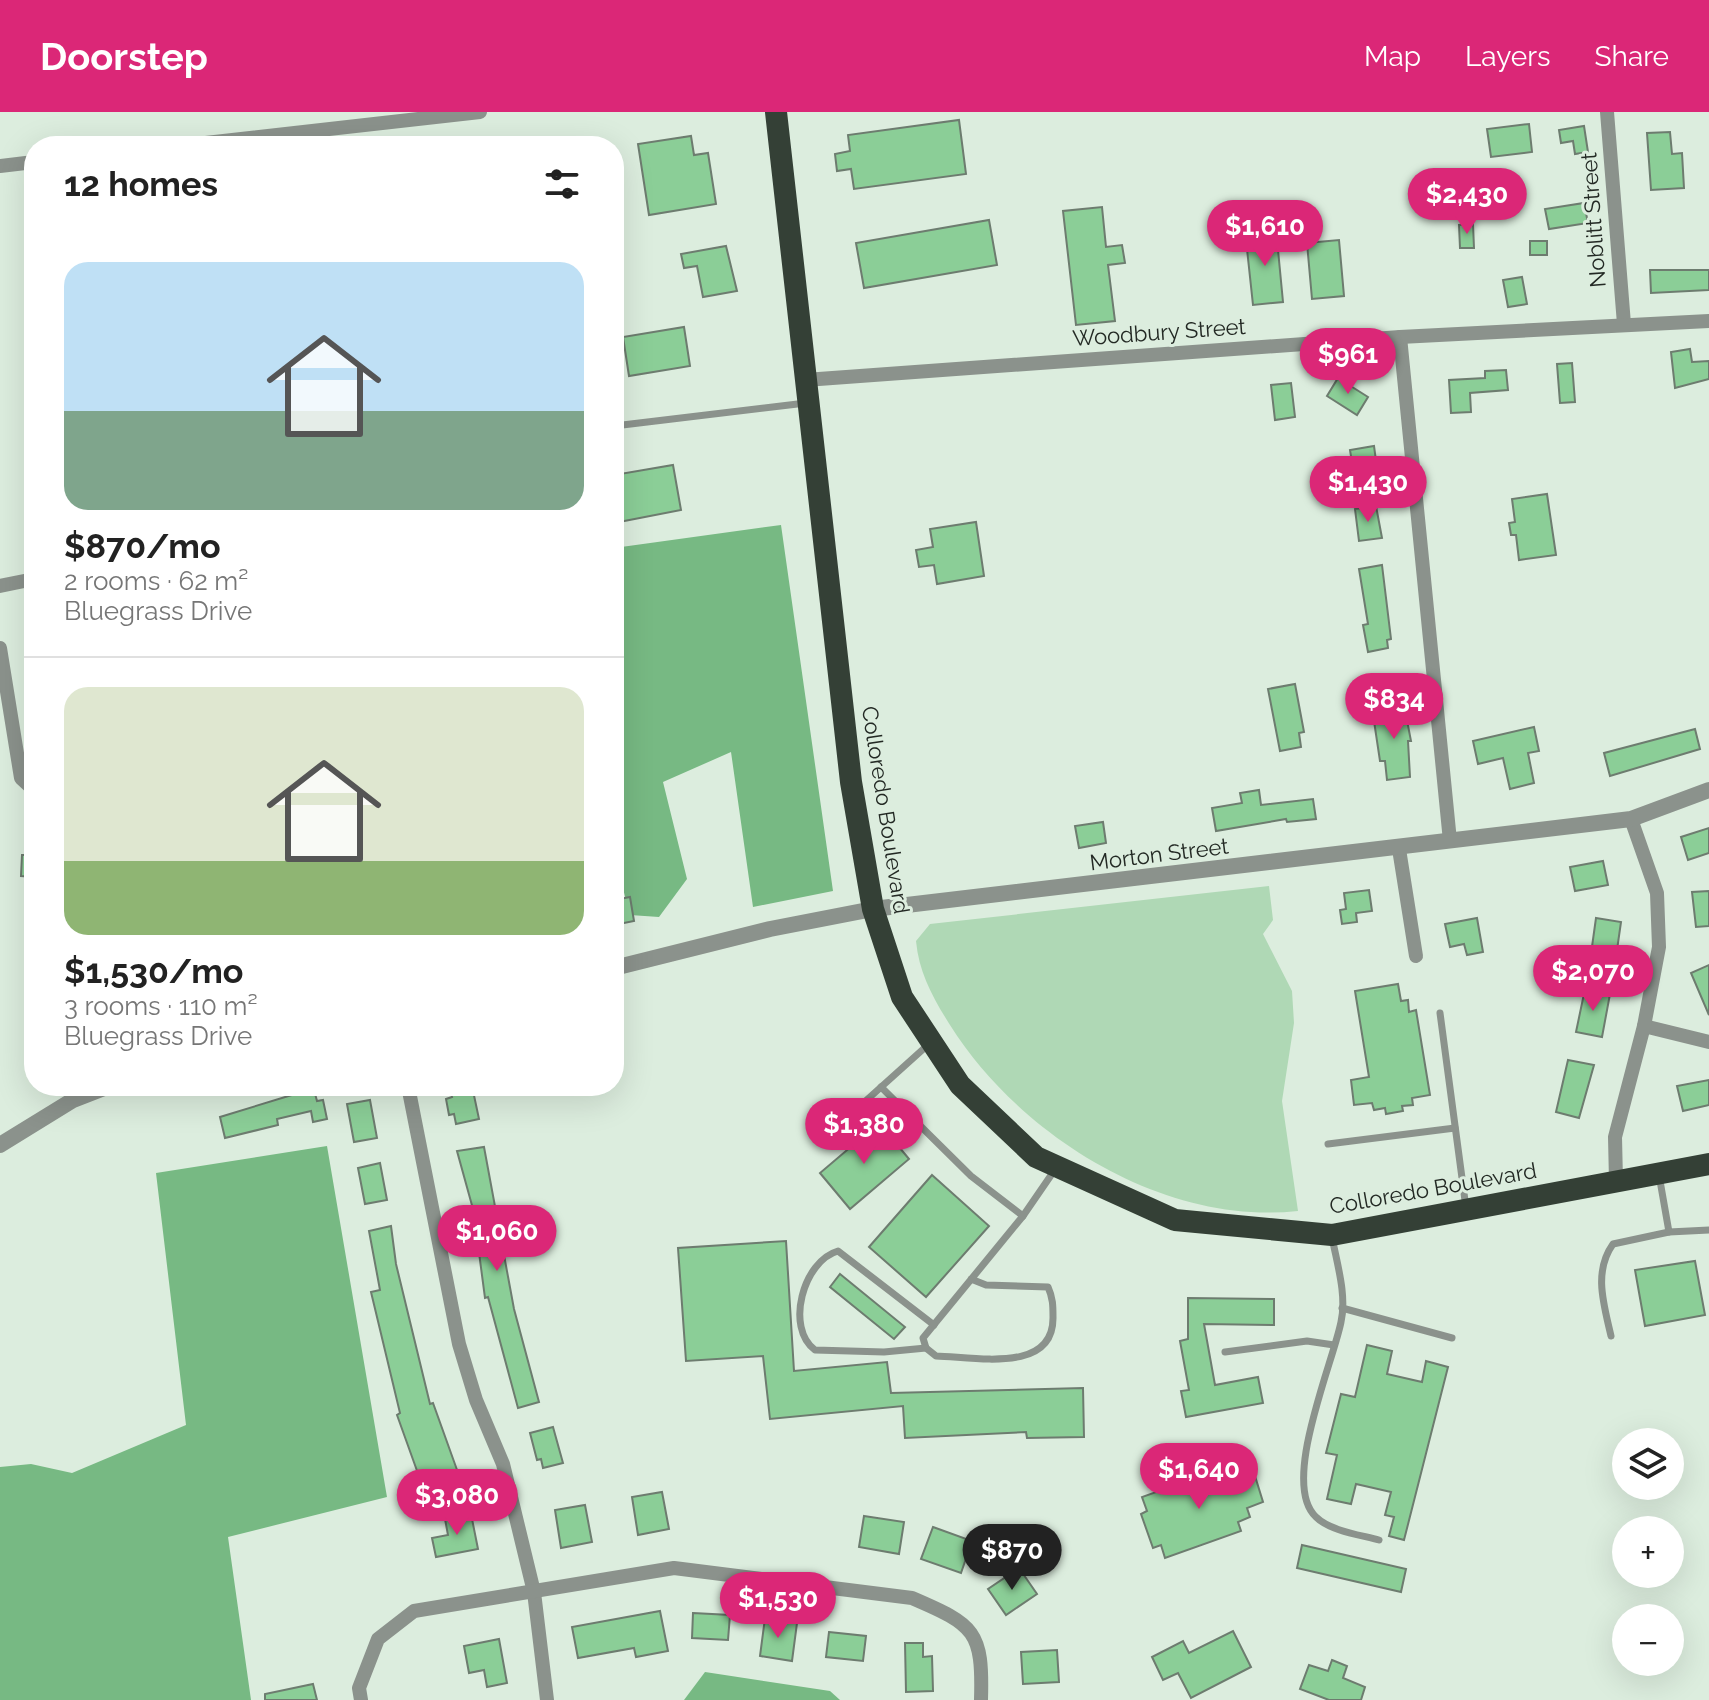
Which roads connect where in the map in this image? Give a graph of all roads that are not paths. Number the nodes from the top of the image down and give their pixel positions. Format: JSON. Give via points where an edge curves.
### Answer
{"nodes":[{"id":1,"x":480,"y":112,"type":"edge"},
{"id":2,"x":776,"y":112,"type":"edge"},
{"id":3,"x":1607,"y":112,"type":"edge"},
{"id":4,"x":268,"y":136,"type":"edge"},
{"id":5,"x":24,"y":163,"type":"edge"},
{"id":6,"x":0,"y":166,"type":"edge"},
{"id":7,"x":1709,"y":321,"type":"edge"},
{"id":8,"x":1624,"y":324,"type":"junction"},
{"id":9,"x":1400,"y":337,"type":"junction"},
{"id":10,"x":805,"y":380,"type":"junction"},
{"id":11,"x":808,"y":403,"type":"junction"},
{"id":12,"x":624,"y":425,"type":"edge"},
{"id":13,"x":24,"y":581,"type":"edge"},
{"id":14,"x":0,"y":586,"type":"edge"},
{"id":15,"x":0,"y":648,"type":"edge"},
{"id":16,"x":24,"y":781,"type":"edge"},
{"id":17,"x":1709,"y":790,"type":"edge"},
{"id":18,"x":1631,"y":819,"type":"junction"},
{"id":19,"x":1450,"y":841,"type":"junction"},
{"id":20,"x":1399,"y":849,"type":"junction"},
{"id":21,"x":873,"y":909,"type":"junction"},
{"id":22,"x":1416,"y":956,"type":"dead end"},
{"id":23,"x":624,"y":966,"type":"edge"},
{"id":24,"x":1440,"y":1013,"type":"dead end"},
{"id":25,"x":1644,"y":1026,"type":"junction"},
{"id":26,"x":931,"y":1041,"type":"junction"},
{"id":27,"x":1709,"y":1042,"type":"edge"},
{"id":28,"x":881,"y":1087,"type":"junction"},
{"id":29,"x":83,"y":1096,"type":"edge"},
{"id":30,"x":410,"y":1096,"type":"edge"},
{"id":31,"x":1455,"y":1128,"type":"junction"},
{"id":32,"x":830,"y":1133,"type":"dead end"},
{"id":33,"x":1328,"y":1144,"type":"dead end"},
{"id":34,"x":0,"y":1145,"type":"edge"},
{"id":35,"x":1709,"y":1164,"type":"edge"},
{"id":36,"x":1058,"y":1166,"type":"junction"},
{"id":37,"x":1659,"y":1173,"type":"junction"},
{"id":38,"x":1616,"y":1181,"type":"junction"},
{"id":39,"x":1466,"y":1211,"type":"junction"},
{"id":40,"x":1023,"y":1216,"type":"junction"},
{"id":41,"x":1709,"y":1230,"type":"edge"},
{"id":42,"x":1669,"y":1232,"type":"junction"},
{"id":43,"x":1332,"y":1235,"type":"junction"},
{"id":44,"x":971,"y":1279,"type":"junction"},
{"id":45,"x":1342,"y":1308,"type":"junction"},
{"id":46,"x":934,"y":1325,"type":"junction"},
{"id":47,"x":1611,"y":1336,"type":"dead end"},
{"id":48,"x":1452,"y":1338,"type":"dead end"},
{"id":49,"x":1334,"y":1345,"type":"junction"},
{"id":50,"x":926,"y":1348,"type":"junction"},
{"id":51,"x":1225,"y":1352,"type":"dead end"},
{"id":52,"x":1379,"y":1540,"type":"dead end"},
{"id":53,"x":534,"y":1592,"type":"junction"},
{"id":54,"x":361,"y":1700,"type":"edge"},
{"id":55,"x":547,"y":1700,"type":"edge"},
{"id":56,"x":981,"y":1700,"type":"edge"}],
"edges":[{"from":1,"to":4,"type":"street"},
{"from":2,"to":10,"type":"highway","name":"Colloredo Boulevard"},
{"from":3,"to":8,"type":"street","name":"Noblitt Street"},
{"from":5,"to":6,"type":"street"},
{"from":7,"to":8,"type":"street","name":"Woodbury Street"},
{"from":8,"to":9,"type":"street","name":"Woodbury Street"},
{"from":9,"to":10,"type":"street","name":"Woodbury Street"},
{"from":9,"to":19,"type":"street"},
{"from":10,"to":11,"type":"highway","name":"Colloredo Boulevard"},
{"from":11,"to":12,"type":"lane"},
{"from":11,"to":21,"type":"highway","name":"Colloredo Boulevard","via":[[851,782]]},
{"from":13,"to":14,"type":"street"},
{"from":15,"to":16,"type":"street"},
{"from":17,"to":18,"type":"street","name":"Morton Street"},
{"from":18,"to":19,"type":"street","name":"Morton Street"},
{"from":18,"to":25,"type":"street","via":[[1657,893],[1659,947]]},
{"from":19,"to":20,"type":"street","name":"Morton Street"},
{"from":20,"to":21,"type":"street","name":"Morton Street"},
{"from":20,"to":22,"type":"street"},
{"from":21,"to":23,"type":"street","name":"Morton Street"},
{"from":21,"to":26,"type":"highway","name":"Colloredo Boulevard","via":[[902,997]]},
{"from":24,"to":31,"type":"lane"},
{"from":25,"to":27,"type":"street"},
{"from":25,"to":38,"type":"street","via":[[1615,1137]]},
{"from":26,"to":28,"type":"lane"},
{"from":26,"to":36,"type":"highway","name":"Colloredo Boulevard","via":[[960,1085],[1036,1157]]},
{"from":28,"to":32,"type":"lane"},
{"from":28,"to":40,"type":"lane","via":[[971,1176]]},
{"from":29,"to":34,"type":"street"},
{"from":30,"to":53,"type":"street","via":[[459,1344],[503,1464]]},
{"from":31,"to":33,"type":"lane"},
{"from":31,"to":39,"type":"lane"},
{"from":35,"to":37,"type":"highway","name":"Colloredo Boulevard"},
{"from":36,"to":40,"type":"lane"},
{"from":36,"to":43,"type":"highway","name":"Colloredo Boulevard","via":[[1175,1220]]},
{"from":37,"to":38,"type":"highway","name":"Colloredo Boulevard"},
{"from":37,"to":42,"type":"lane"},
{"from":38,"to":39,"type":"highway","name":"Colloredo Boulevard"},
{"from":39,"to":43,"type":"highway","name":"Colloredo Boulevard"},
{"from":40,"to":44,"type":"lane"},
{"from":41,"to":42,"type":"lane"},
{"from":42,"to":47,"type":"lane","via":[[1613,1244],[1603,1257],[1601,1293]]},
{"from":43,"to":45,"type":"lane"},
{"from":44,"to":46,"type":"lane"},
{"from":44,"to":50,"type":"lane","via":[[986,1285],[1048,1287],[1053,1332],[1045,1348],[1011,1357],[936,1356]]},
{"from":45,"to":48,"type":"lane"},
{"from":45,"to":49,"type":"lane"},
{"from":46,"to":50,"type":"lane","via":[[923,1338]]},
{"from":46,"to":50,"type":"lane","via":[[838,1251],[826,1254],[803,1283],[801,1327],[806,1344],[815,1350]]},
{"from":49,"to":51,"type":"lane","via":[[1307,1341]]},
{"from":49,"to":52,"type":"lane","via":[[1306,1450],[1309,1507],[1316,1518]]},
{"from":53,"to":54,"type":"street","via":[[414,1611],[378,1639],[359,1688]]},
{"from":53,"to":55,"type":"street"},
{"from":53,"to":56,"type":"street","via":[[674,1568],[912,1598],[972,1631],[982,1657]]}]}
